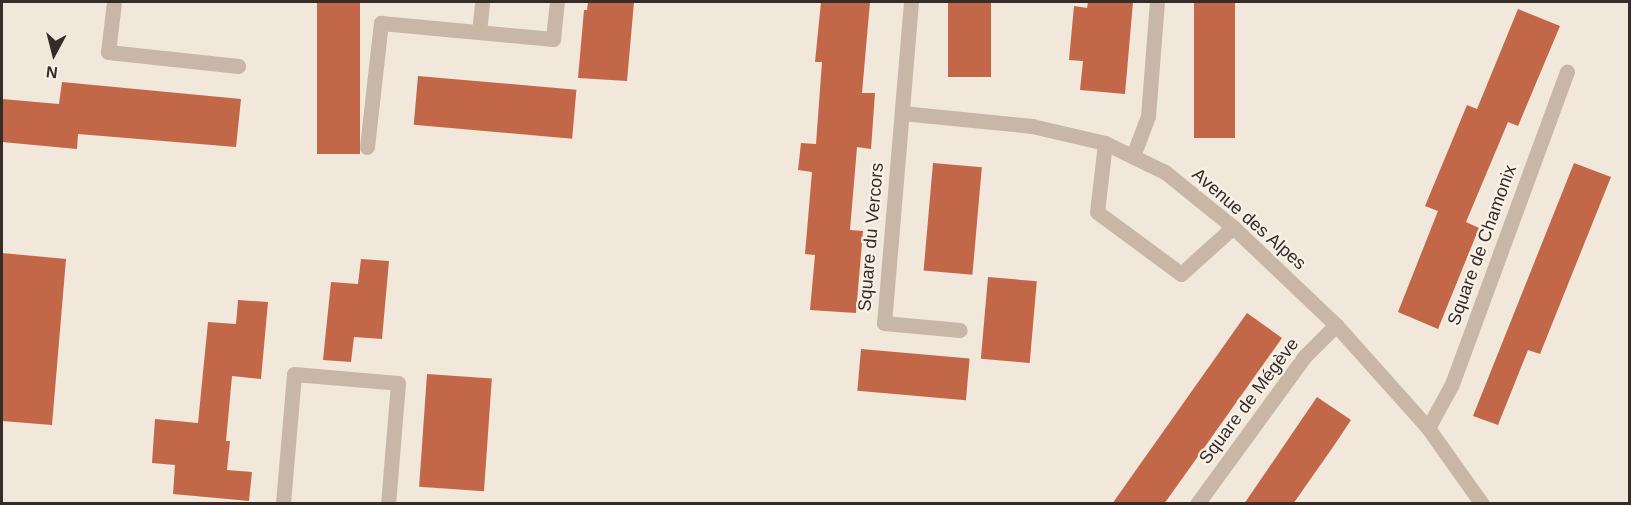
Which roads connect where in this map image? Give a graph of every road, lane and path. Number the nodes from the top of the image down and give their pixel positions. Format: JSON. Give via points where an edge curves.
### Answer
{"nodes":[{"id":1,"x":114,"y":2,"type":"edge"},
{"id":2,"x":482,"y":2,"type":"edge"},
{"id":3,"x":557,"y":2,"type":"edge"},
{"id":4,"x":911,"y":2,"type":"edge"},
{"id":5,"x":1157,"y":2,"type":"edge"},
{"id":6,"x":479,"y":32,"type":"junction"},
{"id":7,"x":238,"y":66,"type":"dead end"},
{"id":8,"x":1567,"y":72,"type":"dead end"},
{"id":9,"x":902,"y":113,"type":"junction"},
{"id":10,"x":1105,"y":143,"type":"junction"},
{"id":11,"x":367,"y":147,"type":"dead end"},
{"id":12,"x":1133,"y":156,"type":"junction"},
{"id":13,"x":1233,"y":227,"type":"junction"},
{"id":14,"x":1336,"y":325,"type":"junction"},
{"id":15,"x":960,"y":330,"type":"dead end"},
{"id":16,"x":1428,"y":428,"type":"junction"},
{"id":17,"x":283,"y":503,"type":"edge"},
{"id":18,"x":288,"y":504,"type":"edge"},
{"id":19,"x":388,"y":504,"type":"edge"},
{"id":20,"x":1197,"y":504,"type":"edge"},
{"id":21,"x":1482,"y":504,"type":"edge"}],
"edges":[{"from":1,"to":7,"type":"street","via":[[108,52]]},
{"from":2,"to":6,"type":"street"},
{"from":3,"to":6,"type":"street","via":[[553,39]]},
{"from":4,"to":9,"type":"street"},
{"from":5,"to":12,"type":"street","via":[[1148,116]]},
{"from":6,"to":11,"type":"street","via":[[381,23]]},
{"from":8,"to":16,"type":"street","name":"Square de Chamonix","via":[[1452,384]]},
{"from":9,"to":10,"type":"street","name":"Avenue des Alpes","via":[[1032,126]]},
{"from":9,"to":15,"type":"street","name":"Square du Vercors","via":[[884,323]]},
{"from":10,"to":12,"type":"street","name":"Avenue des Alpes"},
{"from":10,"to":13,"type":"street","via":[[1097,212],[1181,274]]},
{"from":12,"to":13,"type":"street","name":"Avenue des Alpes","via":[[1166,172]]},
{"from":13,"to":14,"type":"street","name":"Avenue des Alpes"},
{"from":14,"to":16,"type":"street","name":"Avenue des Alpes"},
{"from":14,"to":20,"type":"street","name":"Square de Mégève","via":[[1305,356]]},
{"from":16,"to":21,"type":"street","name":"Avenue des Alpes"},
{"from":17,"to":18,"type":"street"},
{"from":17,"to":19,"type":"street","via":[[294,374],[398,383]]}]}
